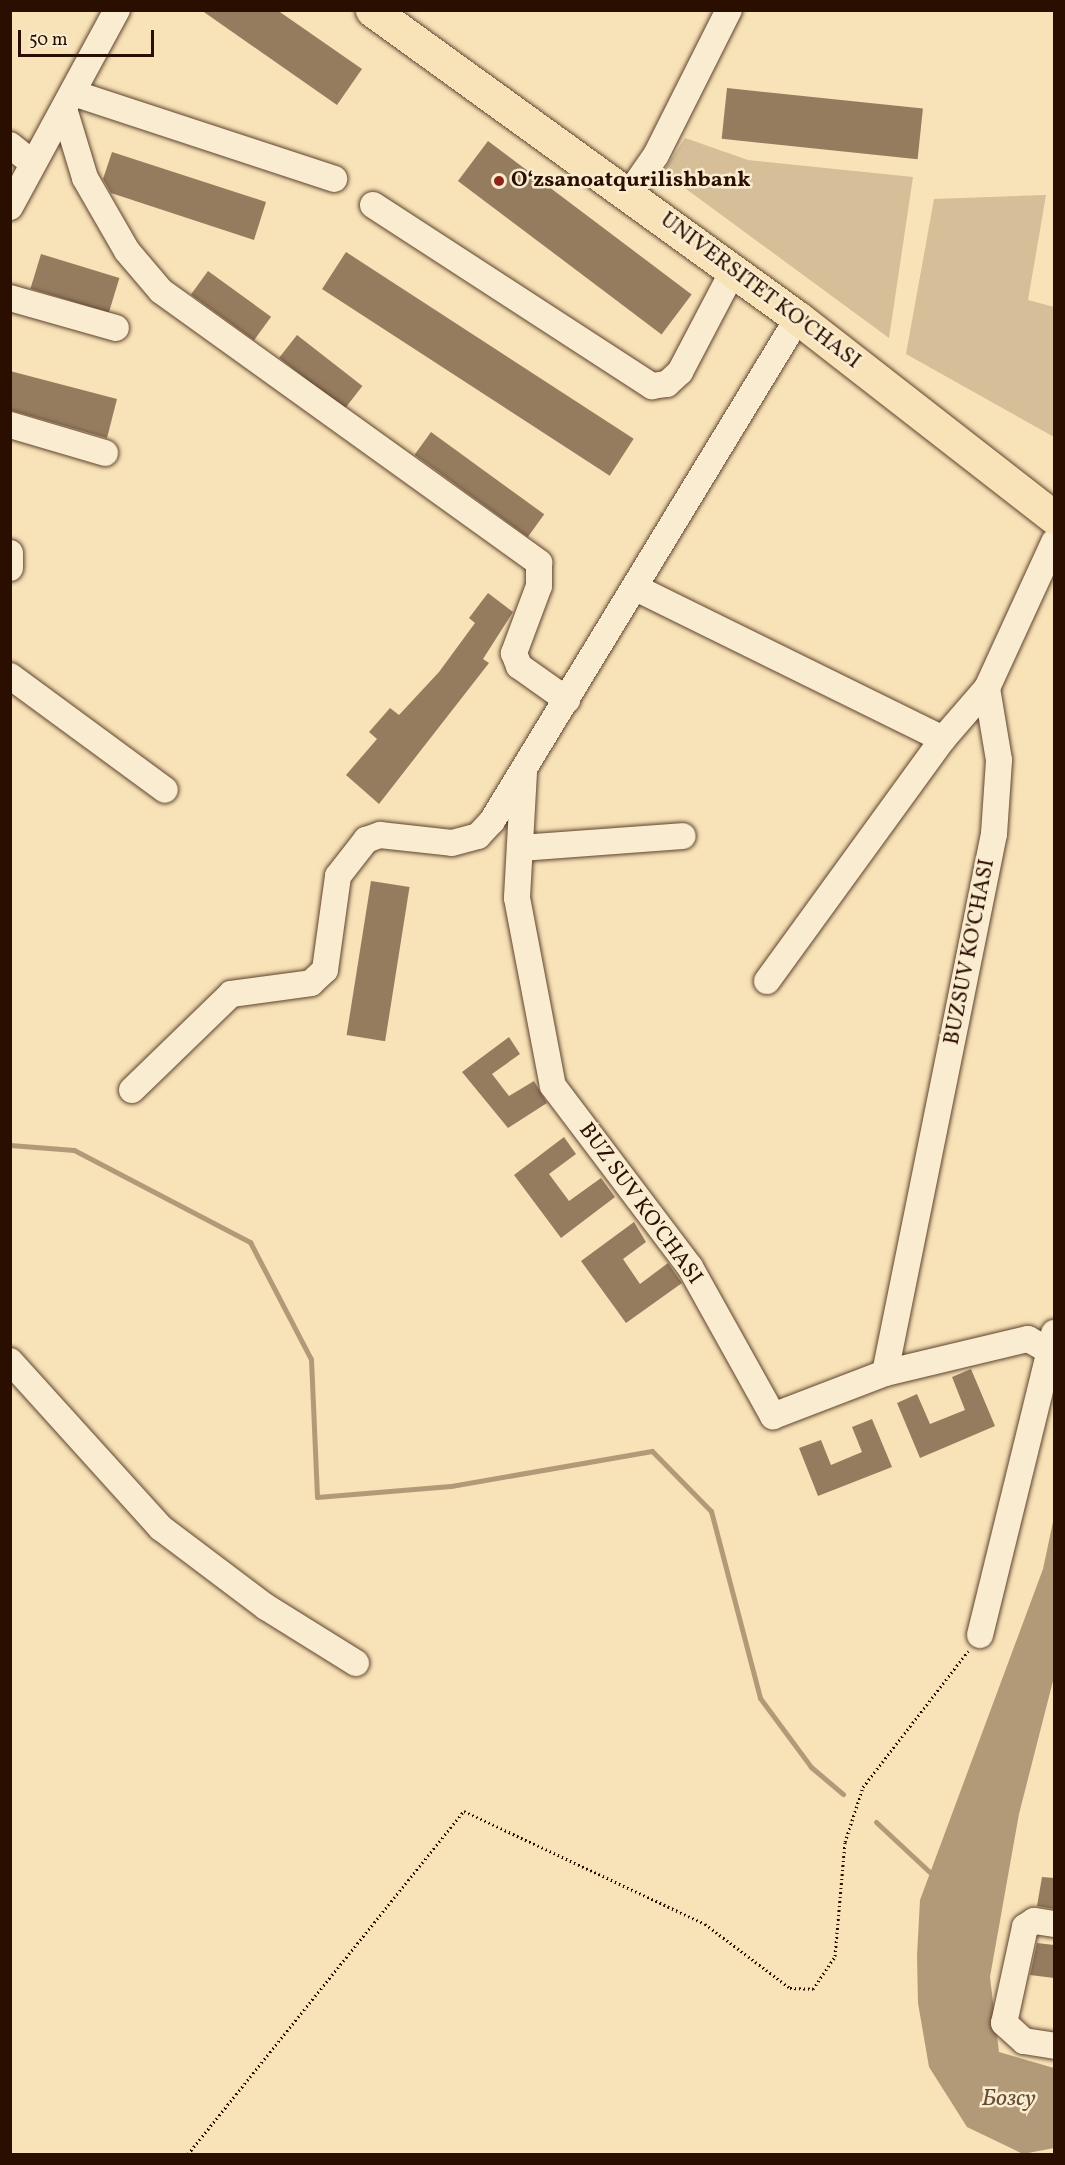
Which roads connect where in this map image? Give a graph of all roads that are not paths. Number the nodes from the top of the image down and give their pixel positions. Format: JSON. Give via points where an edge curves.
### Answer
{"nodes":[{"id":1,"x":117,"y":10,"type":"edge"},
{"id":2,"x":372,"y":10,"type":"edge"},
{"id":3,"x":729,"y":10,"type":"edge"},
{"id":4,"x":69,"y":102,"type":"junction"},
{"id":5,"x":10,"y":145,"type":"edge"},
{"id":6,"x":32,"y":163,"type":"junction"},
{"id":7,"x":334,"y":179,"type":"dead end"},
{"id":8,"x":629,"y":194,"type":"junction"},
{"id":9,"x":373,"y":205,"type":"dead end"},
{"id":10,"x":10,"y":207,"type":"edge"},
{"id":11,"x":733,"y":271,"type":"junction"},
{"id":12,"x":10,"y":298,"type":"edge"},
{"id":13,"x":798,"y":318,"type":"junction"},
{"id":14,"x":116,"y":328,"type":"dead end"},
{"id":15,"x":10,"y":425,"type":"edge"},
{"id":16,"x":105,"y":453,"type":"dead end"},
{"id":17,"x":1054,"y":517,"type":"edge"},
{"id":18,"x":1054,"y":542,"type":"edge"},
{"id":19,"x":10,"y":553,"type":"edge"},
{"id":20,"x":10,"y":568,"type":"edge"},
{"id":21,"x":636,"y":588,"type":"junction"},
{"id":22,"x":10,"y":676,"type":"edge"},
{"id":23,"x":987,"y":688,"type":"junction"},
{"id":24,"x":567,"y":700,"type":"junction"},
{"id":25,"x":943,"y":739,"type":"junction"},
{"id":26,"x":524,"y":769,"type":"junction"},
{"id":27,"x":165,"y":790,"type":"dead end"},
{"id":28,"x":683,"y":836,"type":"dead end"},
{"id":29,"x":520,"y":848,"type":"junction"},
{"id":30,"x":767,"y":981,"type":"dead end"},
{"id":31,"x":132,"y":1090,"type":"dead end"},
{"id":32,"x":1051,"y":1342,"type":"edge"},
{"id":33,"x":10,"y":1361,"type":"edge"},
{"id":34,"x":885,"y":1373,"type":"junction"},
{"id":35,"x":980,"y":1635,"type":"road end"},
{"id":36,"x":356,"y":1663,"type":"dead end"},
{"id":37,"x":1054,"y":1924,"type":"edge"},
{"id":38,"x":1054,"y":2046,"type":"edge"}],
"edges":[{"from":1,"to":4,"type":"street"},
{"from":2,"to":8,"type":"main road","name":"UNIVERSITET KO'CHASI"},
{"from":3,"to":8,"type":"street","via":[[656,155]]},
{"from":4,"to":6,"type":"street"},
{"from":4,"to":7,"type":"street"},
{"from":4,"to":24,"type":"street","via":[[85,178],[127,250],[161,291],[539,563],[539,586],[514,653],[519,666]]},
{"from":5,"to":6,"type":"street"},
{"from":6,"to":10,"type":"street"},
{"from":8,"to":11,"type":"main road","name":"UNIVERSITET KO'CHASI"},
{"from":9,"to":11,"type":"street","via":[[652,386],[667,384],[680,372]]},
{"from":11,"to":13,"type":"main road","name":"UNIVERSITET KO'CHASI"},
{"from":12,"to":14,"type":"street"},
{"from":13,"to":17,"type":"main road","name":"UNIVERSITET KO'CHASI"},
{"from":13,"to":21,"type":"street"},
{"from":15,"to":16,"type":"street"},
{"from":18,"to":23,"type":"street"},
{"from":19,"to":20,"type":"street"},
{"from":21,"to":24,"type":"street"},
{"from":21,"to":25,"type":"street"},
{"from":22,"to":27,"type":"street"},
{"from":23,"to":25,"type":"street"},
{"from":23,"to":34,"type":"street","name":"BUZSUV KO'CHASI","via":[[999,760],[994,834]]},
{"from":24,"to":26,"type":"street"},
{"from":25,"to":30,"type":"street"},
{"from":26,"to":29,"type":"street","name":"BUZ SUV KO'CHASI"},
{"from":26,"to":31,"type":"street","via":[[478,836],[452,843],[380,835],[366,840],[338,876],[325,970],[311,983],[231,994]]},
{"from":28,"to":29,"type":"street"},
{"from":29,"to":34,"type":"street","name":"BUZ SUV KO'CHASI","via":[[518,898],[553,1086],[690,1267],[772,1416]]},
{"from":32,"to":34,"type":"street","name":"BUZ SUV KO'CHASI","via":[[1028,1339]]},
{"from":32,"to":35,"type":"street"},
{"from":33,"to":36,"type":"street","via":[[161,1528],[266,1608]]},
{"from":37,"to":38,"type":"street","via":[[1034,1921],[1025,1927],[1004,2023],[1024,2041]]}]}
